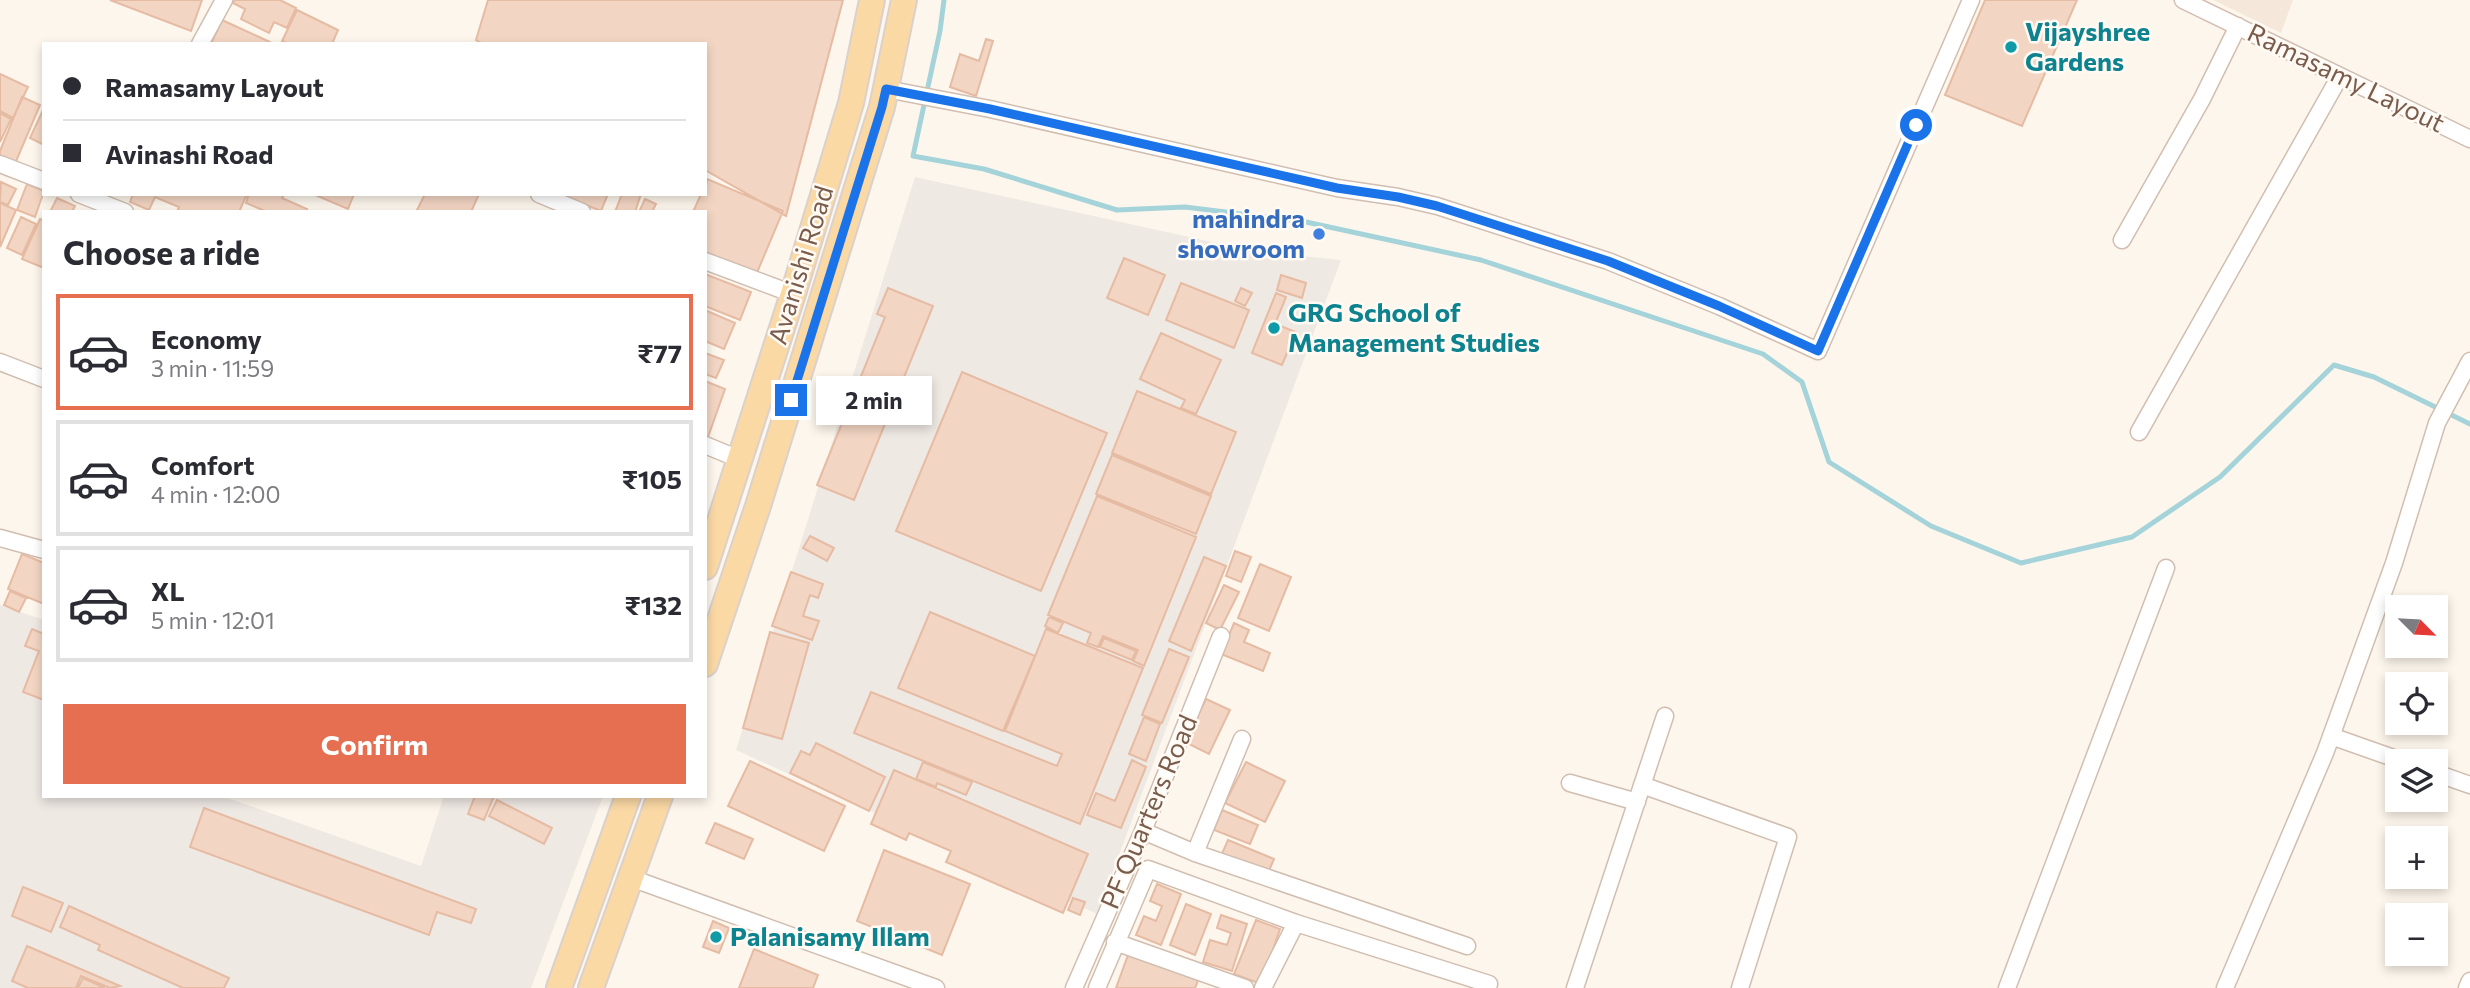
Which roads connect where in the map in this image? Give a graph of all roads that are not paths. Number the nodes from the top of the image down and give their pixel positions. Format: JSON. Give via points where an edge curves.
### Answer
{"nodes":[{"id":1,"x":224,"y":0,"type":"edge"},
{"id":2,"x":873,"y":0,"type":"edge"},
{"id":3,"x":904,"y":0,"type":"edge"},
{"id":4,"x":1971,"y":0,"type":"edge"},
{"id":5,"x":2183,"y":0,"type":"edge"},
{"id":6,"x":2238,"y":26,"type":"junction"},
{"id":7,"x":201,"y":42,"type":"edge"},
{"id":8,"x":2340,"y":76,"type":"junction"},
{"id":9,"x":886,"y":89,"type":"junction"},
{"id":10,"x":2470,"y":139,"type":"edge"},
{"id":11,"x":0,"y":164,"type":"edge"},
{"id":12,"x":42,"y":180,"type":"edge"},
{"id":13,"x":87,"y":196,"type":"edge"},
{"id":14,"x":544,"y":196,"type":"edge"},
{"id":15,"x":118,"y":204,"type":"edge"},
{"id":16,"x":578,"y":210,"type":"edge"},
{"id":17,"x":2122,"y":240,"type":"dead end"},
{"id":18,"x":707,"y":262,"type":"edge"},
{"id":19,"x":793,"y":294,"type":"junction"},
{"id":20,"x":2470,"y":360,"type":"edge"},
{"id":21,"x":0,"y":362,"type":"edge"},
{"id":22,"x":42,"y":378,"type":"edge"},
{"id":23,"x":2139,"y":432,"type":"dead end"},
{"id":24,"x":707,"y":446,"type":"edge"},
{"id":25,"x":739,"y":459,"type":"junction"},
{"id":26,"x":0,"y":538,"type":"edge"},
{"id":27,"x":42,"y":549,"type":"edge"},
{"id":28,"x":707,"y":561,"type":"edge"},
{"id":29,"x":2166,"y":568,"type":"dead end"},
{"id":30,"x":1221,"y":636,"type":"dead end"},
{"id":31,"x":707,"y":658,"type":"edge"},
{"id":32,"x":1665,"y":716,"type":"dead end"},
{"id":33,"x":2331,"y":736,"type":"junction"},
{"id":34,"x":1242,"y":739,"type":"dead end"},
{"id":35,"x":2385,"y":755,"type":"edge"},
{"id":36,"x":2448,"y":777,"type":"edge"},
{"id":37,"x":1570,"y":783,"type":"dead end"},
{"id":38,"x":1642,"y":785,"type":"junction"},
{"id":39,"x":2470,"y":785,"type":"edge"},
{"id":40,"x":627,"y":798,"type":"edge"},
{"id":41,"x":659,"y":798,"type":"edge"},
{"id":42,"x":1637,"y":802,"type":"junction"},
{"id":43,"x":1143,"y":831,"type":"junction"},
{"id":44,"x":1195,"y":853,"type":"junction"},
{"id":45,"x":631,"y":878,"type":"junction"},
{"id":46,"x":1296,"y":923,"type":"junction"},
{"id":47,"x":1115,"y":942,"type":"junction"},
{"id":48,"x":1467,"y":946,"type":"dead end"},
{"id":49,"x":2470,"y":981,"type":"edge"},
{"id":50,"x":1219,"y":984,"type":"edge"},
{"id":51,"x":559,"y":988,"type":"edge"},
{"id":52,"x":591,"y":988,"type":"edge"},
{"id":53,"x":936,"y":988,"type":"edge"},
{"id":54,"x":1074,"y":988,"type":"edge"},
{"id":55,"x":1097,"y":988,"type":"edge"},
{"id":56,"x":1245,"y":988,"type":"edge"},
{"id":57,"x":1263,"y":988,"type":"edge"},
{"id":58,"x":1487,"y":988,"type":"edge"},
{"id":59,"x":1576,"y":988,"type":"edge"},
{"id":60,"x":1740,"y":988,"type":"edge"},
{"id":61,"x":2007,"y":988,"type":"edge"},
{"id":62,"x":2225,"y":988,"type":"edge"},
{"id":63,"x":2467,"y":988,"type":"edge"}],
"edges":[{"from":1,"to":7,"type":"street"},
{"from":2,"to":19,"type":"main road","name":"Avanishi Road","via":[[851,103]]},
{"from":3,"to":9,"type":"main road"},
{"from":4,"to":9,"type":"street","via":[[1818,351],[1608,261],[1437,206]]},
{"from":5,"to":6,"type":"street","name":"Ramasamy Layout"},
{"from":6,"to":8,"type":"street","name":"Ramasamy Layout"},
{"from":6,"to":17,"type":"street"},
{"from":8,"to":10,"type":"street","name":"Ramasamy Layout"},
{"from":8,"to":23,"type":"street"},
{"from":9,"to":31,"type":"main road"},
{"from":11,"to":12,"type":"street"},
{"from":13,"to":15,"type":"street"},
{"from":14,"to":16,"type":"street"},
{"from":18,"to":19,"type":"street"},
{"from":19,"to":25,"type":"main road","name":"Avanishi Road"},
{"from":20,"to":33,"type":"street","via":[[2439,419],[2394,563]]},
{"from":21,"to":22,"type":"street"},
{"from":24,"to":25,"type":"street"},
{"from":25,"to":28,"type":"main road","name":"Avanishi Road"},
{"from":26,"to":27,"type":"street"},
{"from":29,"to":61,"type":"street"},
{"from":30,"to":43,"type":"street","name":"PF Quarters Road"},
{"from":32,"to":38,"type":"street"},
{"from":33,"to":35,"type":"street"},
{"from":33,"to":62,"type":"street"},
{"from":34,"to":44,"type":"street"},
{"from":36,"to":39,"type":"street"},
{"from":37,"to":42,"type":"street"},
{"from":38,"to":42,"type":"street"},
{"from":38,"to":60,"type":"street","via":[[1788,837]]},
{"from":40,"to":51,"type":"main road"},
{"from":41,"to":45,"type":"main road"},
{"from":42,"to":59,"type":"street"},
{"from":43,"to":44,"type":"street"},
{"from":43,"to":54,"type":"street","name":"PF Quarters Road"},
{"from":44,"to":48,"type":"street"},
{"from":45,"to":52,"type":"main road"},
{"from":45,"to":53,"type":"street"},
{"from":46,"to":47,"type":"street","via":[[1148,869]]},
{"from":46,"to":57,"type":"street"},
{"from":46,"to":58,"type":"street","via":[[1489,984]]},
{"from":47,"to":50,"type":"street"},
{"from":47,"to":55,"type":"street"},
{"from":49,"to":63,"type":"street"},
{"from":50,"to":56,"type":"street"}]}
